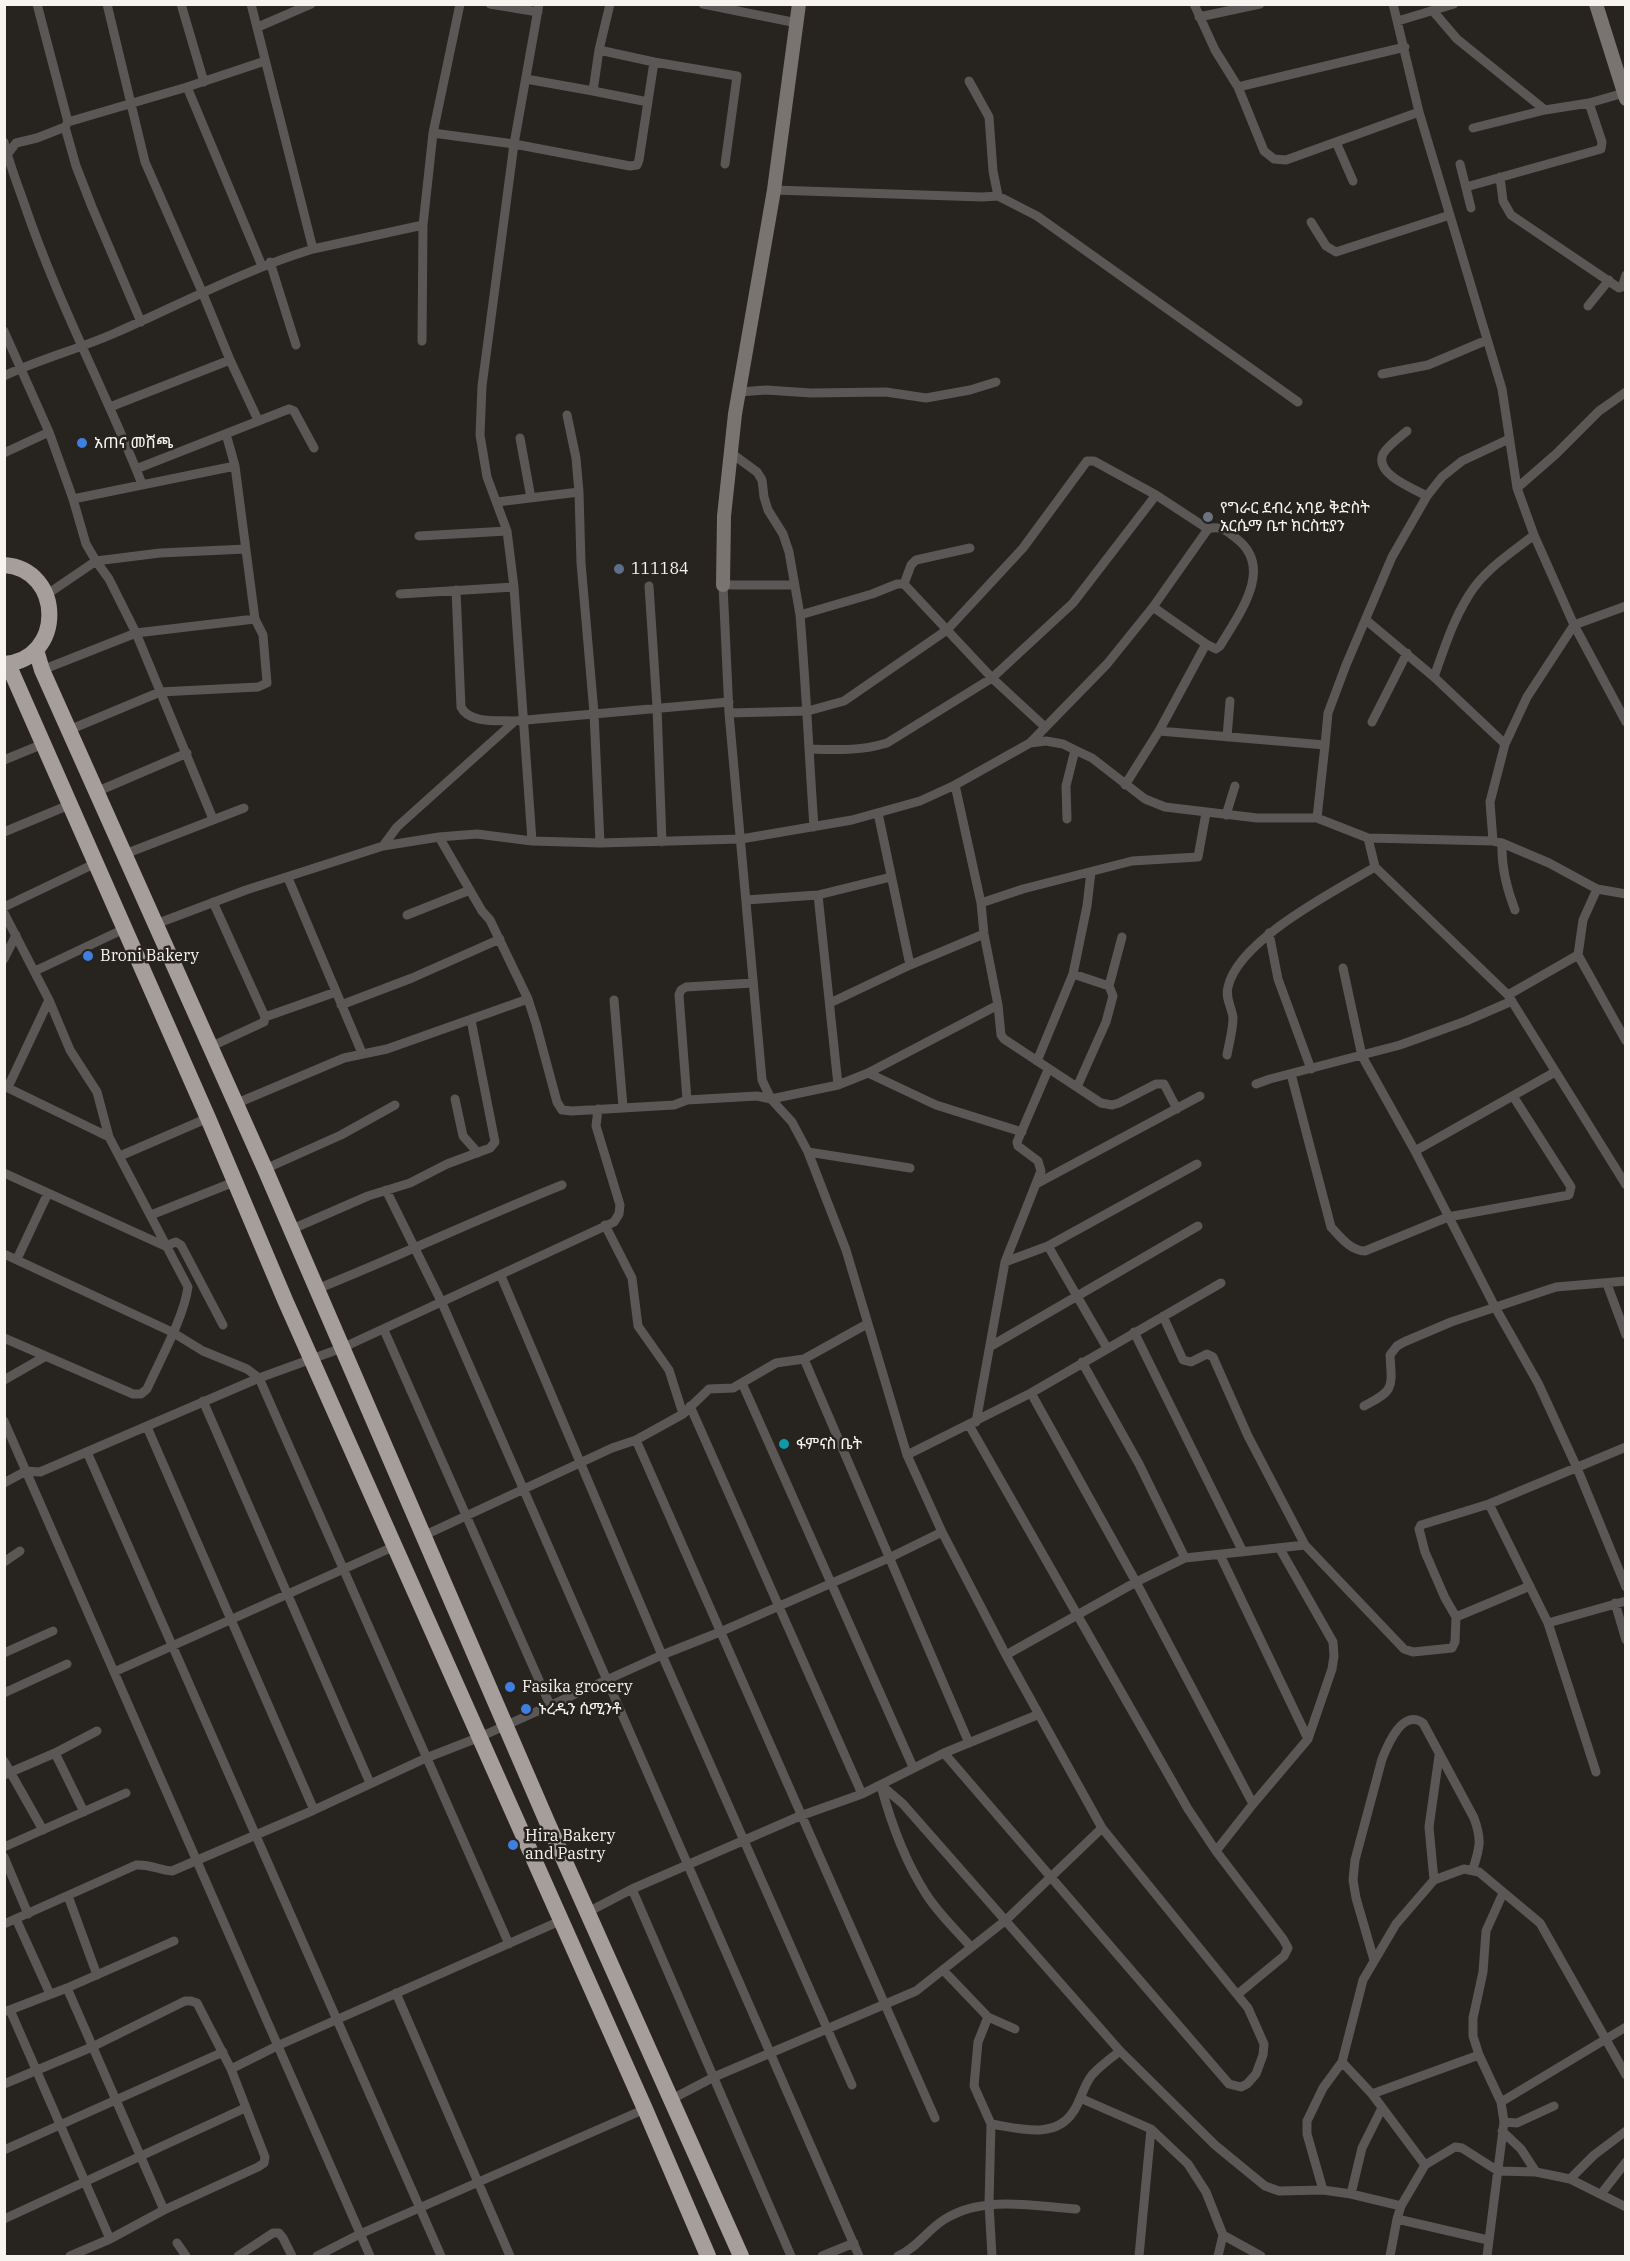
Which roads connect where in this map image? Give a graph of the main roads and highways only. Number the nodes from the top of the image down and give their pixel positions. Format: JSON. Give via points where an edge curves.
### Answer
{"nodes":[{"id":1,"x":4,"y":566,"type":"edge"},
{"id":2,"x":36,"y":650,"type":"junction"},
{"id":3,"x":6,"y":664,"type":"edge"},
{"id":4,"x":708,"y":2256,"type":"edge"},
{"id":5,"x":741,"y":2256,"type":"edge"}],
"edges":[{"from":1,"to":2,"type":"highway","via":[[26,572],[46,595],[50,624]]},
{"from":2,"to":3,"type":"highway"},
{"from":2,"to":5,"type":"highway"},
{"from":3,"to":4,"type":"highway"}]}
